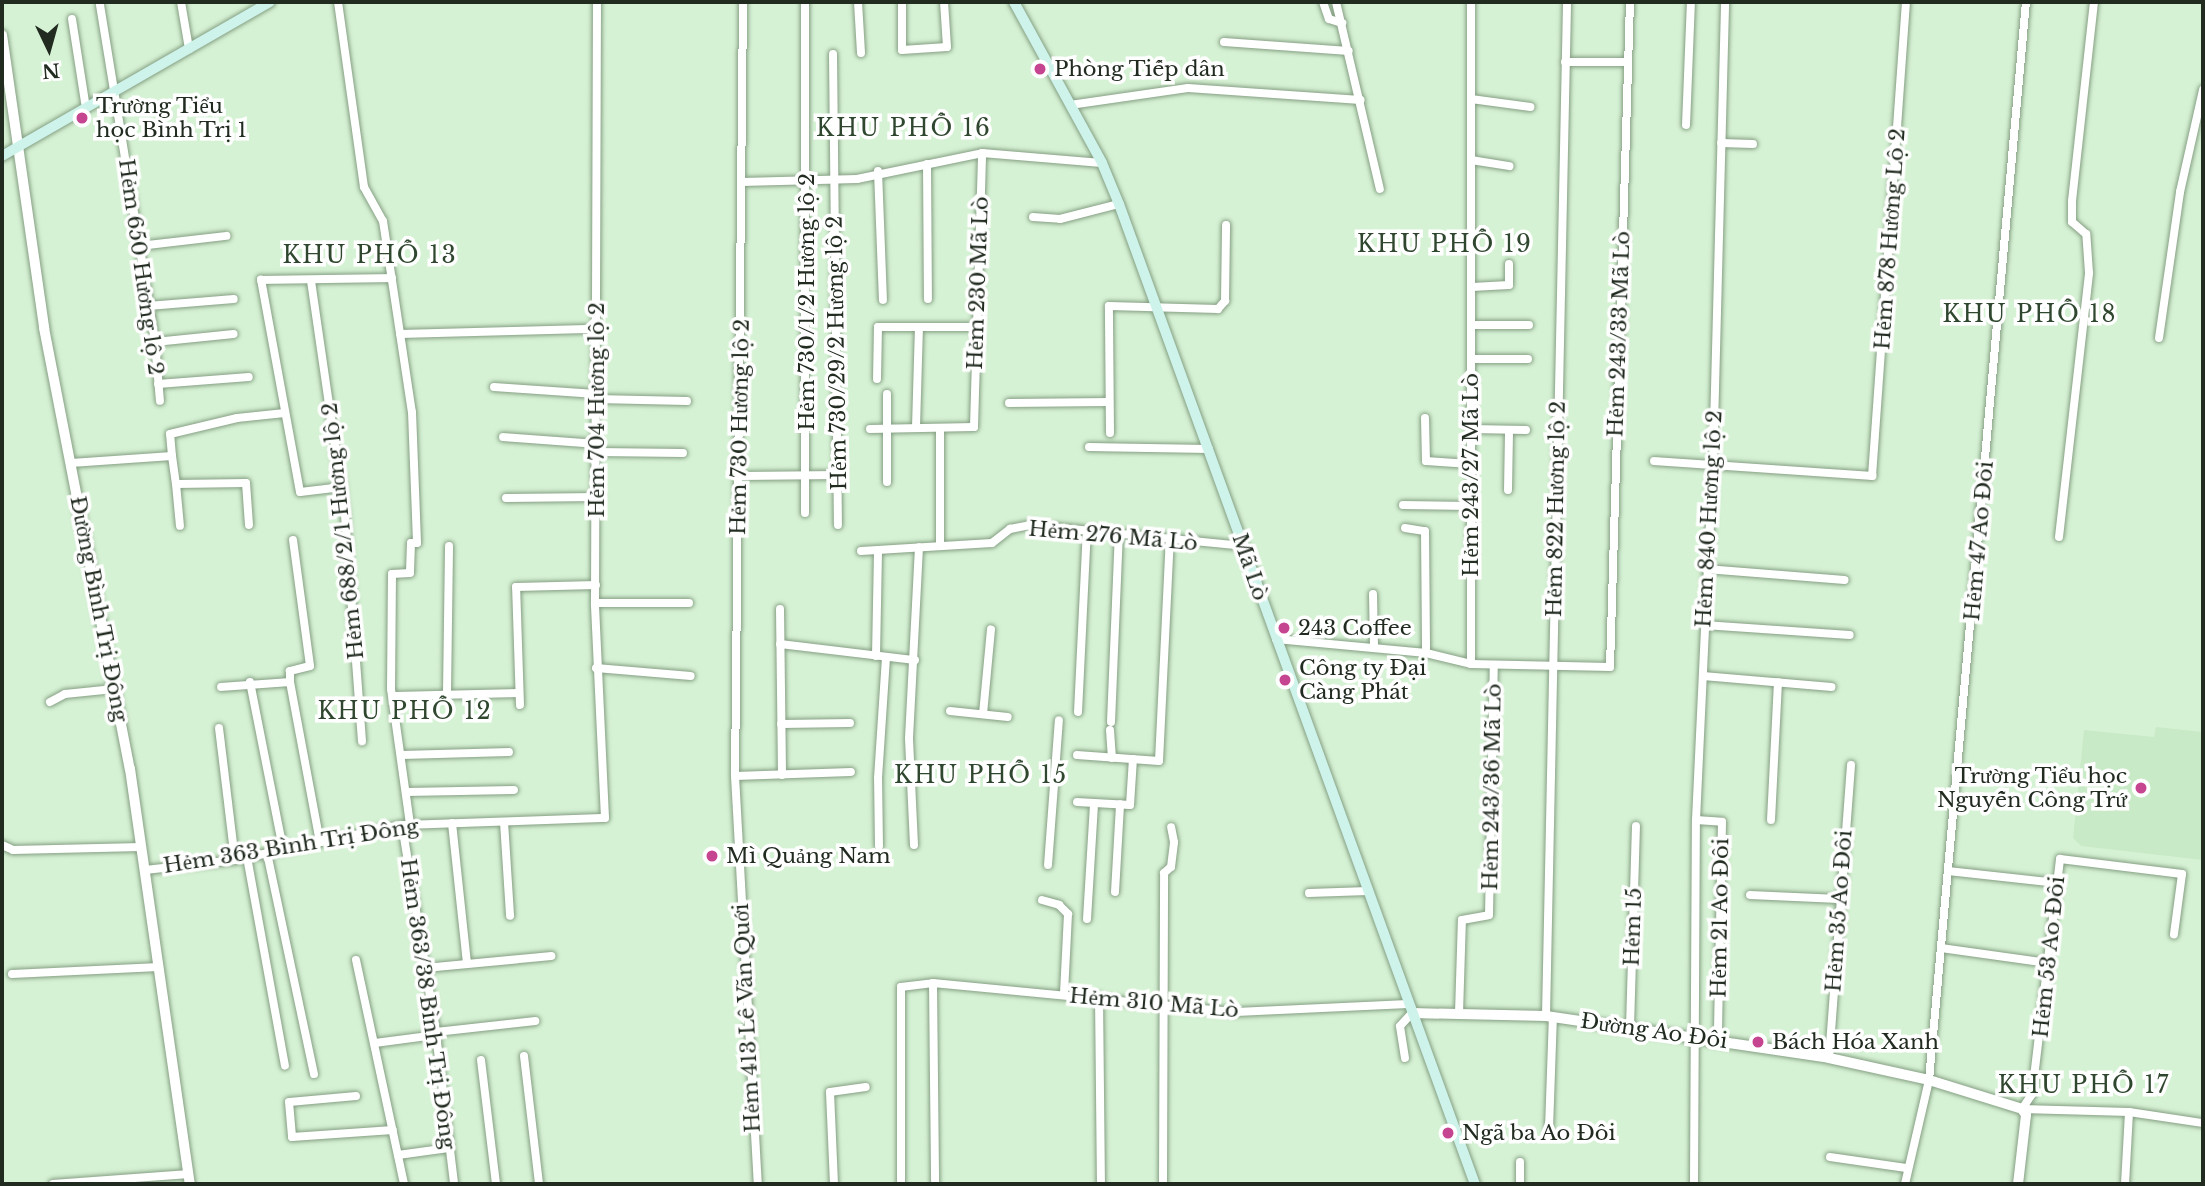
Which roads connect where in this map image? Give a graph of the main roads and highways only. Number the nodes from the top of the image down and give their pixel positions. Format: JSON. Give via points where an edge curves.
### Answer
{"nodes":[{"id":1,"x":270,"y":2,"type":"edge"},
{"id":2,"x":1014,"y":2,"type":"edge"},
{"id":3,"x":2,"y":156,"type":"edge"},
{"id":4,"x":1475,"y":1184,"type":"edge"}],
"edges":[{"from":1,"to":3,"type":"main road"},
{"from":2,"to":4,"type":"main road","name":"Mã Lò","via":[[1102,163],[1119,204]]}]}
